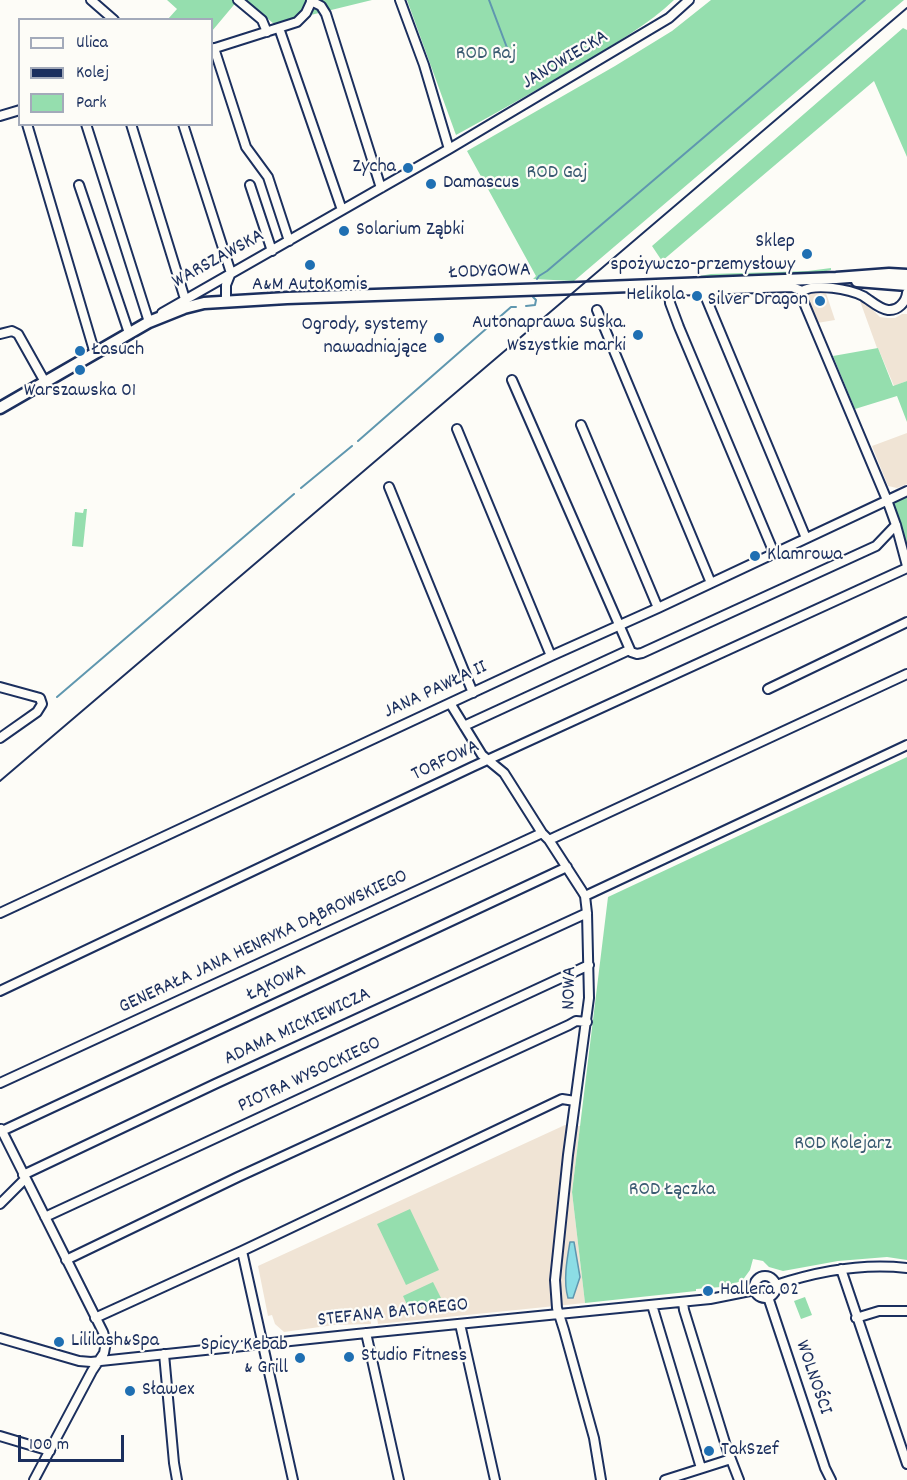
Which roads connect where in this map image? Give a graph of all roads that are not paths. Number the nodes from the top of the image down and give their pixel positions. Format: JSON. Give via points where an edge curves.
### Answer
{"nodes":[{"id":1,"x":91,"y":0,"type":"edge"},
{"id":2,"x":238,"y":0,"type":"edge"},
{"id":3,"x":400,"y":0,"type":"edge"},
{"id":4,"x":689,"y":0,"type":"edge"},
{"id":5,"x":312,"y":1,"type":"edge"},
{"id":6,"x":112,"y":18,"type":"edge"},
{"id":7,"x":279,"y":28,"type":"junction"},
{"id":8,"x":267,"y":32,"type":"junction"},
{"id":9,"x":213,"y":49,"type":"edge"},
{"id":10,"x":18,"y":111,"type":"edge"},
{"id":11,"x":0,"y":116,"type":"edge"},
{"id":12,"x":28,"y":126,"type":"edge"},
{"id":13,"x":87,"y":126,"type":"edge"},
{"id":14,"x":132,"y":126,"type":"edge"},
{"id":15,"x":184,"y":126,"type":"edge"},
{"id":16,"x":453,"y":147,"type":"junction"},
{"id":17,"x":250,"y":184,"type":"dead end"},
{"id":18,"x":80,"y":185,"type":"dead end"},
{"id":19,"x":381,"y":188,"type":"junction"},
{"id":20,"x":342,"y":210,"type":"junction"},
{"id":21,"x":289,"y":241,"type":"junction"},
{"id":22,"x":272,"y":251,"type":"junction"},
{"id":23,"x":231,"y":273,"type":"junction"},
{"id":24,"x":907,"y":284,"type":"edge"},
{"id":25,"x":704,"y":290,"type":"junction"},
{"id":26,"x":802,"y":291,"type":"junction"},
{"id":27,"x":185,"y":299,"type":"junction"},
{"id":28,"x":226,"y":302,"type":"junction"},
{"id":29,"x":597,"y":310,"type":"dead end"},
{"id":30,"x":149,"y":322,"type":"junction"},
{"id":31,"x":129,"y":333,"type":"junction"},
{"id":32,"x":0,"y":334,"type":"edge"},
{"id":33,"x":96,"y":352,"type":"junction"},
{"id":34,"x":512,"y":380,"type":"dead end"},
{"id":35,"x":45,"y":382,"type":"junction"},
{"id":36,"x":0,"y":408,"type":"edge"},
{"id":37,"x":581,"y":425,"type":"dead end"},
{"id":38,"x":457,"y":429,"type":"dead end"},
{"id":39,"x":389,"y":487,"type":"dead end"},
{"id":40,"x":907,"y":490,"type":"edge"},
{"id":41,"x":887,"y":500,"type":"junction"},
{"id":42,"x":896,"y":525,"type":"junction"},
{"id":43,"x":806,"y":538,"type":"junction"},
{"id":44,"x":774,"y":553,"type":"junction"},
{"id":45,"x":907,"y":567,"type":"edge"},
{"id":46,"x":711,"y":583,"type":"junction"},
{"id":47,"x":658,"y":608,"type":"junction"},
{"id":48,"x":907,"y":622,"type":"edge"},
{"id":49,"x":618,"y":626,"type":"junction"},
{"id":50,"x":629,"y":650,"type":"junction"},
{"id":51,"x":550,"y":656,"type":"junction"},
{"id":52,"x":907,"y":674,"type":"edge"},
{"id":53,"x":0,"y":687,"type":"edge"},
{"id":54,"x":768,"y":689,"type":"dead end"},
{"id":55,"x":473,"y":693,"type":"junction"},
{"id":56,"x":450,"y":703,"type":"junction"},
{"id":57,"x":464,"y":726,"type":"junction"},
{"id":58,"x":0,"y":738,"type":"edge"},
{"id":59,"x":907,"y":745,"type":"edge"},
{"id":60,"x":489,"y":760,"type":"junction"},
{"id":61,"x":542,"y":833,"type":"junction"},
{"id":62,"x":549,"y":840,"type":"junction"},
{"id":63,"x":567,"y":867,"type":"junction"},
{"id":64,"x":585,"y":896,"type":"junction"},
{"id":65,"x":0,"y":913,"type":"edge"},
{"id":66,"x":587,"y":913,"type":"junction"},
{"id":67,"x":589,"y":965,"type":"junction"},
{"id":68,"x":0,"y":991,"type":"edge"},
{"id":69,"x":587,"y":1022,"type":"junction"},
{"id":70,"x":0,"y":1083,"type":"edge"},
{"id":71,"x":575,"y":1101,"type":"junction"},
{"id":72,"x":1,"y":1129,"type":"edge"},
{"id":73,"x":24,"y":1177,"type":"junction"},
{"id":74,"x":0,"y":1204,"type":"edge"},
{"id":75,"x":45,"y":1217,"type":"junction"},
{"id":76,"x":243,"y":1251,"type":"junction"},
{"id":77,"x":66,"y":1260,"type":"junction"},
{"id":78,"x":907,"y":1268,"type":"edge"},
{"id":79,"x":841,"y":1269,"type":"junction"},
{"id":80,"x":776,"y":1285,"type":"junction"},
{"id":81,"x":755,"y":1290,"type":"junction"},
{"id":82,"x":768,"y":1297,"type":"junction"},
{"id":83,"x":683,"y":1302,"type":"junction"},
{"id":84,"x":652,"y":1305,"type":"junction"},
{"id":85,"x":907,"y":1311,"type":"edge"},
{"id":86,"x":559,"y":1315,"type":"junction"},
{"id":87,"x":95,"y":1318,"type":"junction"},
{"id":88,"x":856,"y":1318,"type":"junction"},
{"id":89,"x":460,"y":1324,"type":"junction"},
{"id":90,"x":366,"y":1333,"type":"junction"},
{"id":91,"x":0,"y":1338,"type":"edge"},
{"id":92,"x":263,"y":1344,"type":"junction"},
{"id":93,"x":164,"y":1354,"type":"junction"},
{"id":94,"x":99,"y":1361,"type":"junction"},
{"id":95,"x":0,"y":1436,"type":"edge"},
{"id":96,"x":50,"y":1451,"type":"junction"},
{"id":97,"x":730,"y":1459,"type":"junction"},
{"id":98,"x":907,"y":1464,"type":"edge"},
{"id":99,"x":701,"y":1468,"type":"junction"},
{"id":100,"x":825,"y":1468,"type":"junction"},
{"id":101,"x":34,"y":1480,"type":"edge"},
{"id":102,"x":177,"y":1480,"type":"edge"},
{"id":103,"x":293,"y":1480,"type":"edge"},
{"id":104,"x":399,"y":1480,"type":"edge"},
{"id":105,"x":495,"y":1480,"type":"edge"},
{"id":106,"x":601,"y":1480,"type":"edge"},
{"id":107,"x":666,"y":1480,"type":"edge"},
{"id":108,"x":739,"y":1480,"type":"edge"},
{"id":109,"x":827,"y":1480,"type":"edge"},
{"id":110,"x":831,"y":1480,"type":"edge"}],
"edges":[{"from":1,"to":6,"type":"street"},
{"from":2,"to":8,"type":"street","via":[[262,20]]},
{"from":3,"to":16,"type":"street"},
{"from":4,"to":16,"type":"street","name":"JANOWIECKA","via":[[669,18]]},
{"from":5,"to":7,"type":"street","via":[[300,20]]},
{"from":5,"to":19,"type":"street","via":[[326,14]]},
{"from":7,"to":8,"type":"street"},
{"from":7,"to":20,"type":"street"},
{"from":8,"to":9,"type":"street"},
{"from":9,"to":21,"type":"street","via":[[246,147],[268,177]]},
{"from":10,"to":11,"type":"street"},
{"from":12,"to":33,"type":"street"},
{"from":13,"to":30,"type":"street"},
{"from":14,"to":27,"type":"street"},
{"from":15,"to":23,"type":"street"},
{"from":16,"to":19,"type":"street","name":"WARSZAWSKA"},
{"from":17,"to":22,"type":"street"},
{"from":18,"to":31,"type":"street"},
{"from":19,"to":20,"type":"street","name":"WARSZAWSKA"},
{"from":20,"to":21,"type":"street","name":"WARSZAWSKA"},
{"from":21,"to":22,"type":"street","name":"WARSZAWSKA"},
{"from":22,"to":23,"type":"street","name":"WARSZAWSKA"},
{"from":23,"to":27,"type":"street","name":"WARSZAWSKA"},
{"from":23,"to":28,"type":"street"},
{"from":24,"to":26,"type":"street","via":[[901,293],[902,304],[893,310],[840,288]]},
{"from":24,"to":28,"type":"main road","name":"ŁODYGOWA","via":[[836,278]]},
{"from":25,"to":26,"type":"street","via":[[792,287]]},
{"from":25,"to":43,"type":"street"},
{"from":25,"to":44,"type":"street","via":[[669,291],[669,303]]},
{"from":26,"to":41,"type":"street"},
{"from":27,"to":30,"type":"street","name":"WARSZAWSKA"},
{"from":28,"to":30,"type":"main road","name":"ŁODYGOWA","via":[[184,308]]},
{"from":29,"to":46,"type":"street"},
{"from":30,"to":31,"type":"main road","name":"WARSZAWSKA"},
{"from":31,"to":33,"type":"main road","name":"WARSZAWSKA"},
{"from":32,"to":35,"type":"street","via":[[18,334]]},
{"from":33,"to":35,"type":"main road","name":"WARSZAWSKA"},
{"from":34,"to":49,"type":"street"},
{"from":35,"to":36,"type":"main road","name":"WARSZAWSKA"},
{"from":37,"to":47,"type":"street"},
{"from":38,"to":51,"type":"street"},
{"from":39,"to":55,"type":"street"},
{"from":40,"to":41,"type":"street","name":"JANA PAWŁA II"},
{"from":41,"to":42,"type":"street"},
{"from":41,"to":43,"type":"street","name":"JANA PAWŁA II"},
{"from":42,"to":45,"type":"street"},
{"from":42,"to":50,"type":"street","via":[[876,546],[642,653]]},
{"from":43,"to":44,"type":"street","name":"JANA PAWŁA II"},
{"from":44,"to":46,"type":"street","name":"JANA PAWŁA II"},
{"from":45,"to":60,"type":"street","name":"TORFOWA"},
{"from":46,"to":47,"type":"street","name":"JANA PAWŁA II"},
{"from":47,"to":49,"type":"street","name":"JANA PAWŁA II"},
{"from":48,"to":54,"type":"street"},
{"from":49,"to":50,"type":"street"},
{"from":49,"to":51,"type":"street","name":"JANA PAWŁA II"},
{"from":50,"to":57,"type":"street"},
{"from":51,"to":55,"type":"street","name":"JANA PAWŁA II"},
{"from":52,"to":62,"type":"street"},
{"from":53,"to":58,"type":"street","via":[[40,698],[42,704],[37,712]]},
{"from":55,"to":56,"type":"street","name":"JANA PAWŁA II"},
{"from":56,"to":57,"type":"street","name":"NOWA"},
{"from":56,"to":65,"type":"street","name":"JANA PAWŁA II"},
{"from":57,"to":60,"type":"street","name":"NOWA"},
{"from":59,"to":64,"type":"street"},
{"from":60,"to":61,"type":"street","name":"NOWA","via":[[504,773]]},
{"from":60,"to":68,"type":"street","name":"TORFOWA"},
{"from":61,"to":62,"type":"street","name":"NOWA"},
{"from":61,"to":70,"type":"street","name":"GENERAŁA JANA HENRYKA DĄBROWSKIEGO"},
{"from":62,"to":63,"type":"street","name":"NOWA"},
{"from":63,"to":64,"type":"street","name":"NOWA"},
{"from":63,"to":72,"type":"street","name":"ŁĄKOWA"},
{"from":64,"to":66,"type":"street","name":"NOWA"},
{"from":66,"to":67,"type":"street","name":"NOWA"},
{"from":66,"to":73,"type":"street","name":"ADAMA MICKIEWICZA","via":[[225,1079]]},
{"from":67,"to":69,"type":"street","name":"NOWA"},
{"from":67,"to":75,"type":"street","name":"PIOTRA WYSOCKIEGO"},
{"from":69,"to":71,"type":"street","name":"NOWA"},
{"from":69,"to":77,"type":"street","via":[[569,1025]]},
{"from":71,"to":76,"type":"street","via":[[562,1099]]},
{"from":71,"to":86,"type":"street","name":"NOWA","via":[[556,1268]]},
{"from":72,"to":73,"type":"street"},
{"from":73,"to":74,"type":"street","name":"ADAMA MICKIEWICZA"},
{"from":73,"to":75,"type":"street"},
{"from":75,"to":77,"type":"street"},
{"from":76,"to":87,"type":"street"},
{"from":76,"to":92,"type":"street"},
{"from":77,"to":87,"type":"street"},
{"from":78,"to":79,"type":"street"},
{"from":79,"to":80,"type":"street"},
{"from":79,"to":88,"type":"street"},
{"from":80,"to":81,"type":"street","via":[[772,1278],[764,1276],[757,1280]]},
{"from":80,"to":82,"type":"street"},
{"from":81,"to":82,"type":"street"},
{"from":81,"to":83,"type":"street","name":"STEFANA BATOREGO"},
{"from":82,"to":100,"type":"street","name":"WOLNOŚCI"},
{"from":83,"to":84,"type":"street","name":"STEFANA BATOREGO"},
{"from":83,"to":97,"type":"street"},
{"from":84,"to":86,"type":"street","name":"STEFANA BATOREGO"},
{"from":84,"to":99,"type":"street"},
{"from":85,"to":88,"type":"street","via":[[879,1311]]},
{"from":86,"to":89,"type":"street","name":"STEFANA BATOREGO"},
{"from":86,"to":106,"type":"street","name":"NOWA","via":[[594,1438]]},
{"from":87,"to":94,"type":"street","via":[[106,1342]]},
{"from":88,"to":98,"type":"street"},
{"from":89,"to":90,"type":"street","name":"STEFANA BATOREGO"},
{"from":89,"to":105,"type":"street"},
{"from":90,"to":92,"type":"street","name":"STEFANA BATOREGO"},
{"from":90,"to":104,"type":"street"},
{"from":91,"to":94,"type":"street","name":"STEFANA BATOREGO","via":[[79,1361]]},
{"from":92,"to":93,"type":"street","name":"STEFANA BATOREGO"},
{"from":92,"to":103,"type":"street"},
{"from":93,"to":94,"type":"street","name":"STEFANA BATOREGO"},
{"from":93,"to":102,"type":"street"},
{"from":94,"to":96,"type":"street"},
{"from":95,"to":96,"type":"street"},
{"from":96,"to":101,"type":"street"},
{"from":97,"to":99,"type":"street"},
{"from":97,"to":108,"type":"street"},
{"from":99,"to":107,"type":"street"},
{"from":100,"to":109,"type":"street","name":"WOLNOŚCI"},
{"from":100,"to":110,"type":"street","name":"WOLNOŚCI"}]}
